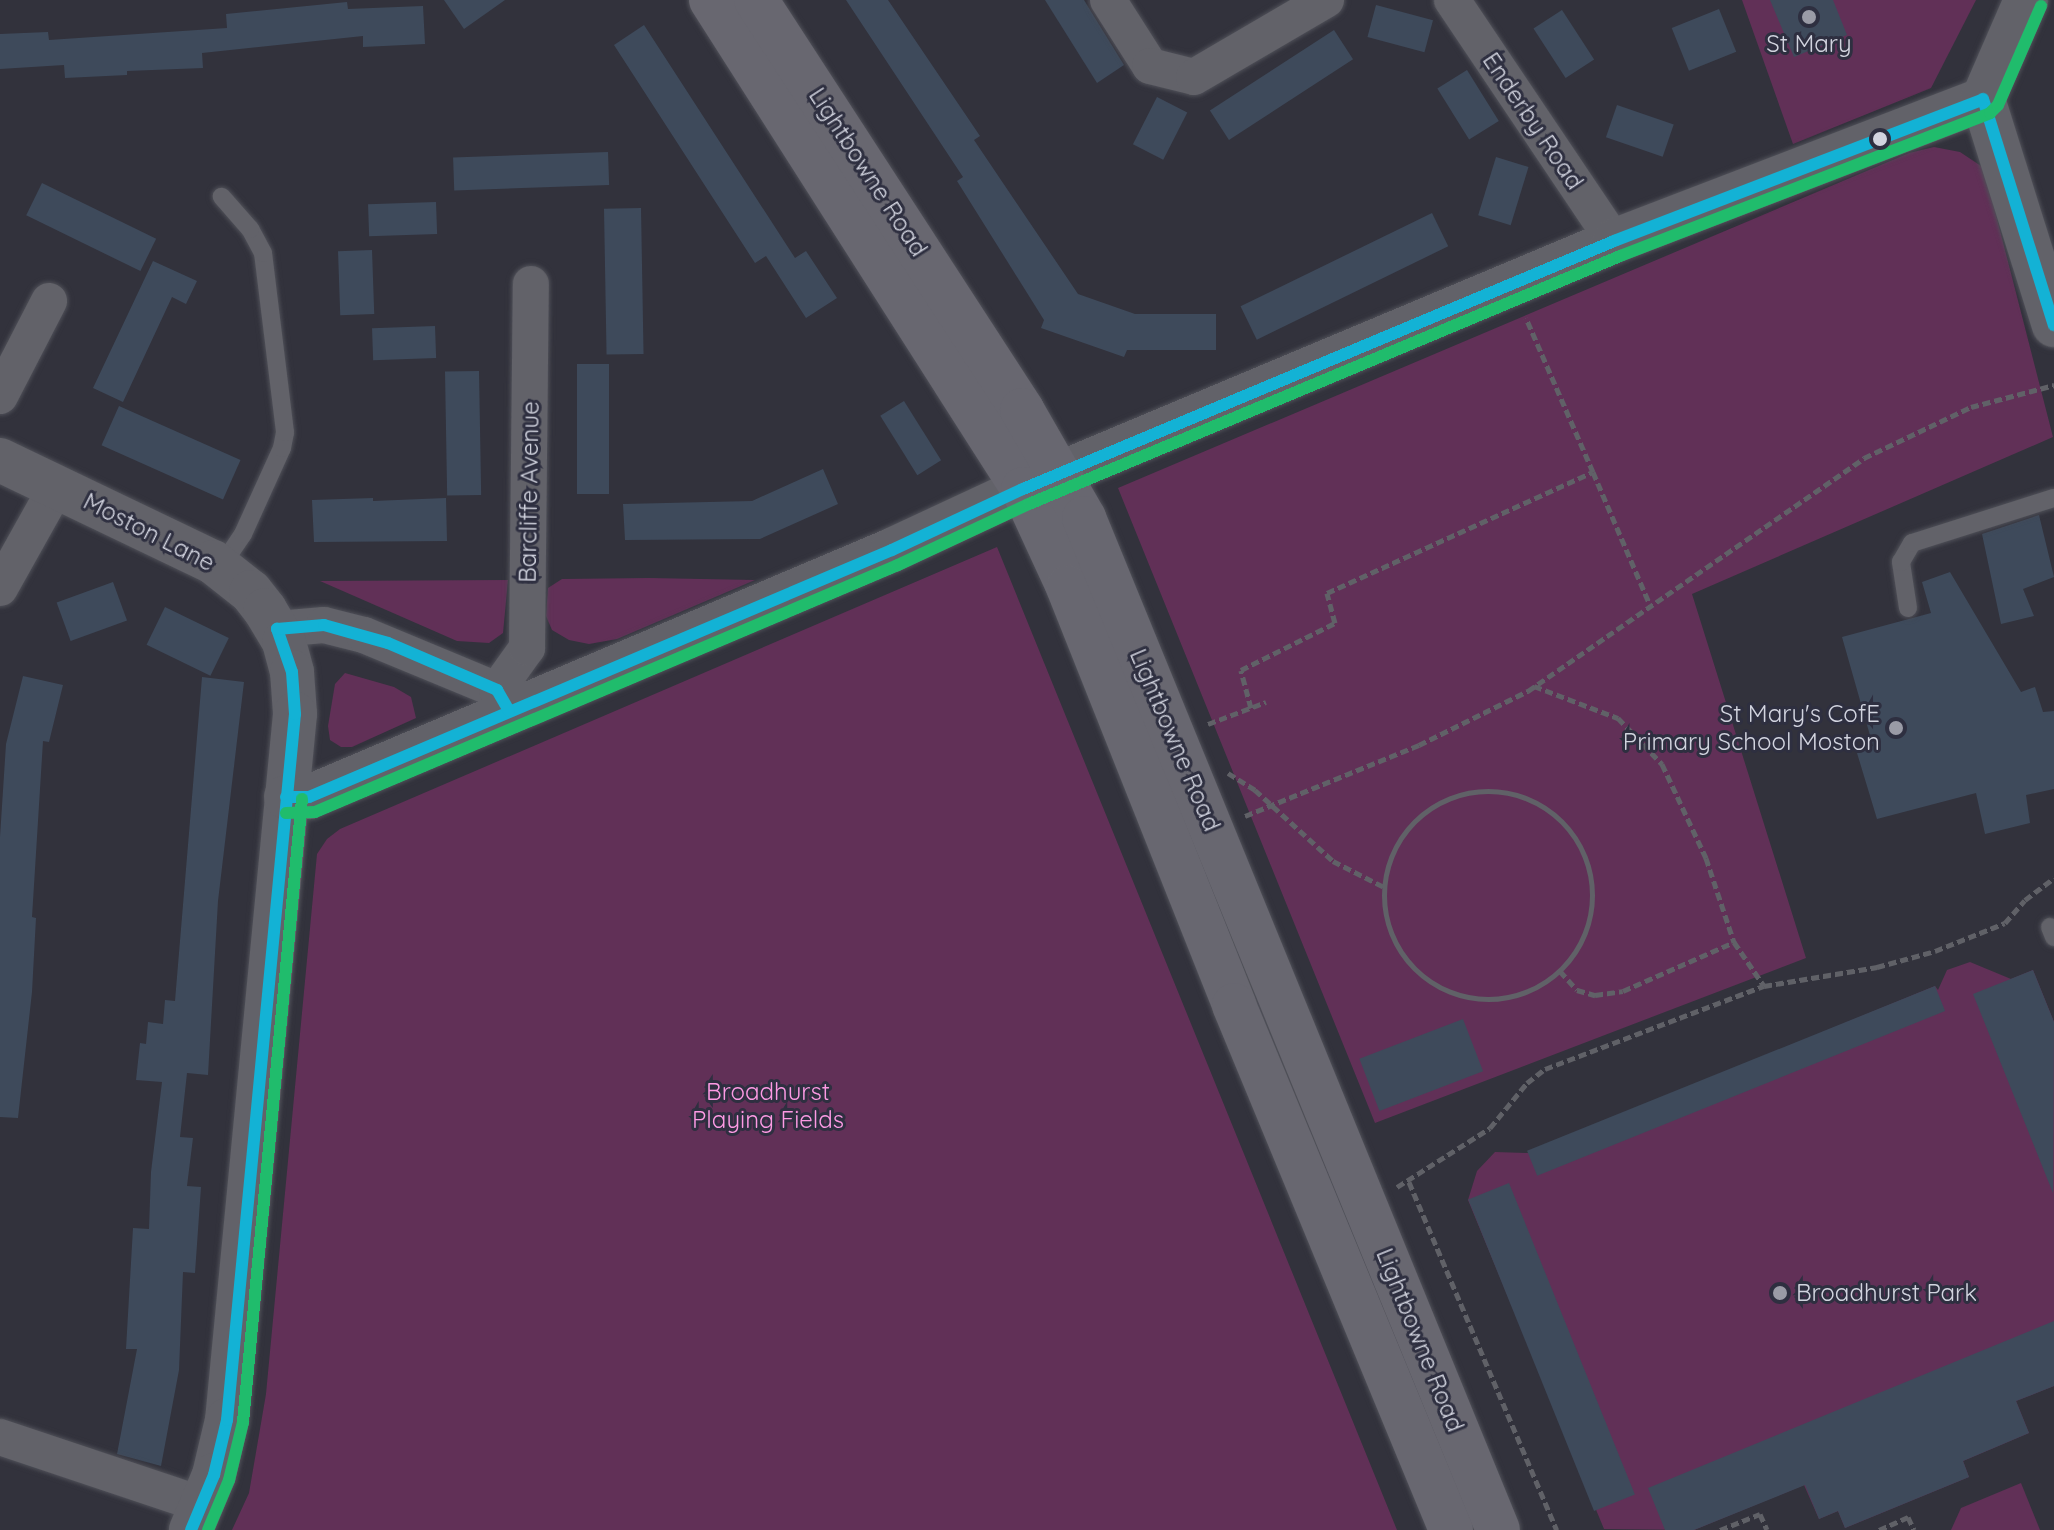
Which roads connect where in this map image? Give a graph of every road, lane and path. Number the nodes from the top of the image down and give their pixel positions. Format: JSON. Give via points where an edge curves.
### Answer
{"nodes":[{"id":1,"x":711,"y":0,"type":"edge"},
{"id":2,"x":756,"y":0,"type":"edge"},
{"id":3,"x":1108,"y":0,"type":"edge"},
{"id":4,"x":1326,"y":0,"type":"edge"},
{"id":5,"x":1452,"y":0,"type":"edge"},
{"id":6,"x":2026,"y":0,"type":"edge"},
{"id":7,"x":1983,"y":99,"type":"junction"},
{"id":8,"x":222,"y":197,"type":"dead end"},
{"id":9,"x":1614,"y":241,"type":"junction"},
{"id":10,"x":531,"y":284,"type":"dead end"},
{"id":11,"x":1511,"y":285,"type":"junction"},
{"id":12,"x":49,"y":301,"type":"dead end"},
{"id":13,"x":2054,"y":325,"type":"edge"},
{"id":14,"x":2054,"y":385,"type":"edge"},
{"id":15,"x":0,"y":396,"type":"edge"},
{"id":16,"x":0,"y":460,"type":"edge"},
{"id":17,"x":1593,"y":472,"type":"junction"},
{"id":18,"x":1041,"y":483,"type":"junction"},
{"id":19,"x":57,"y":486,"type":"junction"},
{"id":20,"x":2054,"y":498,"type":"edge"},
{"id":21,"x":220,"y":568,"type":"junction"},
{"id":22,"x":0,"y":588,"type":"edge"},
{"id":23,"x":1650,"y":605,"type":"junction"},
{"id":24,"x":1908,"y":608,"type":"dead end"},
{"id":25,"x":277,"y":629,"type":"junction"},
{"id":26,"x":1534,"y":686,"type":"junction"},
{"id":27,"x":503,"y":700,"type":"junction"},
{"id":28,"x":1266,"y":702,"type":"dead end"},
{"id":29,"x":1251,"y":708,"type":"junction"},
{"id":30,"x":1174,"y":738,"type":"junction"},
{"id":31,"x":1220,"y":768,"type":"dead end"},
{"id":32,"x":286,"y":797,"type":"junction"},
{"id":33,"x":1271,"y":804,"type":"junction"},
{"id":34,"x":2054,"y":878,"type":"edge"},
{"id":35,"x":1384,"y":887,"type":"junction"},
{"id":36,"x":1734,"y":942,"type":"junction"},
{"id":37,"x":1560,"y":971,"type":"junction"},
{"id":38,"x":1764,"y":986,"type":"junction"},
{"id":39,"x":1409,"y":1182,"type":"junction"},
{"id":40,"x":1363,"y":1201,"type":"junction"},
{"id":41,"x":0,"y":1437,"type":"edge"},
{"id":42,"x":197,"y":1517,"type":"edge"},
{"id":43,"x":1451,"y":1530,"type":"edge"},
{"id":44,"x":1498,"y":1530,"type":"edge"},
{"id":45,"x":1557,"y":1530,"type":"edge"},
{"id":46,"x":1720,"y":1530,"type":"edge"},
{"id":47,"x":1767,"y":1530,"type":"edge"},
{"id":48,"x":1879,"y":1530,"type":"edge"},
{"id":49,"x":1914,"y":1530,"type":"edge"}],
"edges":[{"from":1,"to":18,"type":"main road","name":"Lightbowne Road"},
{"from":2,"to":18,"type":"main road","name":"Lightbowne Road","via":[[1022,410]]},
{"from":3,"to":4,"type":"street","via":[[1150,66],[1194,77]]},
{"from":5,"to":9,"type":"street","name":"Enderby Road"},
{"from":6,"to":7,"type":"street"},
{"from":7,"to":9,"type":"street"},
{"from":7,"to":13,"type":"street"},
{"from":8,"to":21,"type":"lane","via":[[263,253],[285,432],[243,534]]},
{"from":9,"to":11,"type":"street"},
{"from":10,"to":27,"type":"street","name":"Barcliffe Avenue","via":[[527,648]]},
{"from":11,"to":17,"type":"path"},
{"from":11,"to":18,"type":"street"},
{"from":12,"to":15,"type":"street"},
{"from":14,"to":23,"type":"path","via":[[1971,407],[1864,458]]},
{"from":16,"to":19,"type":"street","name":"Moston Lane"},
{"from":17,"to":23,"type":"path"},
{"from":17,"to":29,"type":"path","via":[[1327,593],[1335,623],[1241,670]]},
{"from":18,"to":27,"type":"street","via":[[892,550]]},
{"from":18,"to":30,"type":"main road","name":"Lightbowne Road","via":[[1084,518]]},
{"from":18,"to":43,"type":"main road","name":"Lightbowne Road","via":[[1074,601]]},
{"from":19,"to":21,"type":"street","name":"Moston Lane"},
{"from":19,"to":22,"type":"street"},
{"from":20,"to":24,"type":"lane","via":[[1912,543],[1901,562]]},
{"from":21,"to":25,"type":"street","name":"Moston Lane","via":[[251,592]]},
{"from":23,"to":26,"type":"path"},
{"from":25,"to":27,"type":"street","via":[[344,629],[388,643]]},
{"from":25,"to":32,"type":"street","name":"Moston Lane","via":[[292,672],[295,714]]},
{"from":26,"to":33,"type":"path","via":[[1419,745]]},
{"from":26,"to":36,"type":"path","via":[[1618,718],[1662,764],[1706,858]]},
{"from":27,"to":32,"type":"street","via":[[309,797]]},
{"from":28,"to":29,"type":"path"},
{"from":29,"to":30,"type":"path"},
{"from":30,"to":40,"type":"main road","name":"Lightbowne Road"},
{"from":31,"to":33,"type":"path"},
{"from":32,"to":42,"type":"street","name":"Moston Lane","via":[[227,1420]]},
{"from":33,"to":35,"type":"path","via":[[1333,861]]},
{"from":34,"to":38,"type":"path","via":[[2005,923],[1935,951],[1877,967]]},
{"from":35,"to":37,"type":"path","via":[[1388,926],[1405,960],[1452,994],[1510,998]]},
{"from":35,"to":37,"type":"path","via":[[1393,850],[1431,807],[1467,793],[1524,797],[1557,817],[1588,864],[1589,922],[1573,957]]},
{"from":36,"to":37,"type":"path","via":[[1623,991],[1595,995],[1577,990]]},
{"from":36,"to":38,"type":"path"},
{"from":38,"to":39,"type":"path","via":[[1545,1069],[1490,1128]]},
{"from":39,"to":40,"type":"path"},
{"from":39,"to":45,"type":"path"},
{"from":40,"to":44,"type":"main road","name":"Lightbowne Road"},
{"from":41,"to":42,"type":"street"},
{"from":46,"to":47,"type":"path","via":[[1760,1514]]},
{"from":48,"to":49,"type":"path","via":[[1908,1517]]}]}
